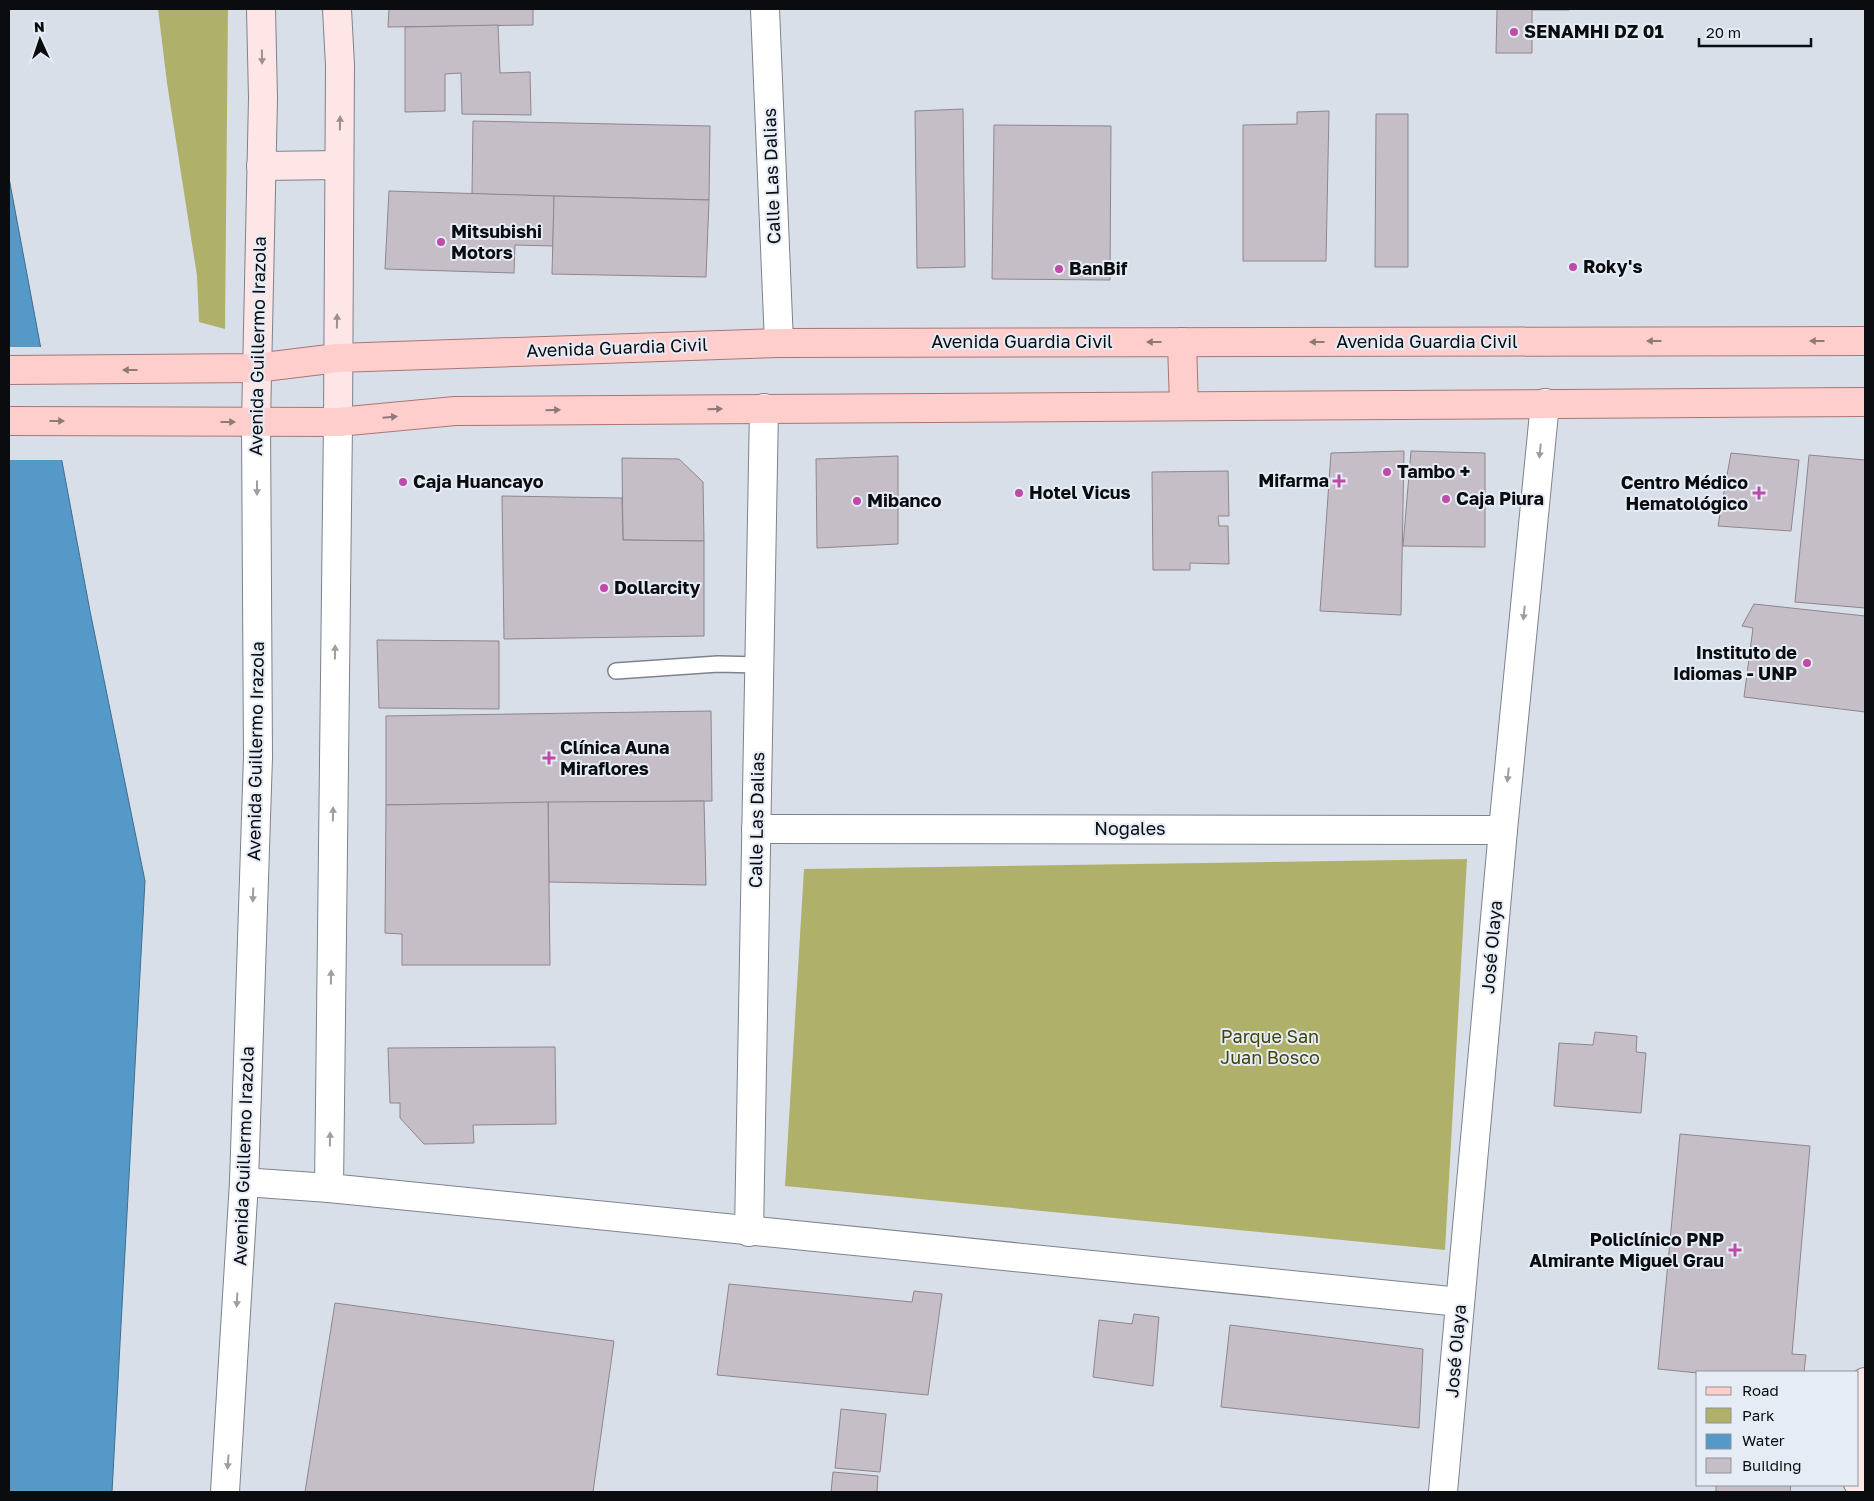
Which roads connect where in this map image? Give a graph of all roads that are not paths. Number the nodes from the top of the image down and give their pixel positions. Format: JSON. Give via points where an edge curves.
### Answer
{"nodes":[{"id":1,"x":261,"y":9,"type":"edge"},
{"id":2,"x":338,"y":9,"type":"edge"},
{"id":3,"x":766,"y":9,"type":"edge"},
{"id":4,"x":339,"y":165,"type":"junction"},
{"id":5,"x":261,"y":166,"type":"junction"},
{"id":6,"x":1865,"y":341,"type":"edge"},
{"id":7,"x":1182,"y":342,"type":"junction"},
{"id":8,"x":778,"y":343,"type":"junction"},
{"id":9,"x":337,"y":358,"type":"junction"},
{"id":10,"x":256,"y":368,"type":"junction"},
{"id":11,"x":9,"y":370,"type":"edge"},
{"id":12,"x":1865,"y":402,"type":"edge"},
{"id":13,"x":1545,"y":403,"type":"junction"},
{"id":14,"x":1184,"y":406,"type":"junction"},
{"id":15,"x":764,"y":408,"type":"junction"},
{"id":16,"x":9,"y":421,"type":"edge"},
{"id":17,"x":256,"y":422,"type":"junction"},
{"id":18,"x":338,"y":422,"type":"junction"},
{"id":19,"x":759,"y":665,"type":"junction"},
{"id":20,"x":616,"y":671,"type":"dead end"},
{"id":21,"x":756,"y":829,"type":"junction"},
{"id":22,"x":1503,"y":830,"type":"junction"},
{"id":23,"x":244,"y":1182,"type":"junction"},
{"id":24,"x":329,"y":1188,"type":"junction"},
{"id":25,"x":749,"y":1232,"type":"junction"},
{"id":26,"x":1460,"y":1302,"type":"junction"},
{"id":27,"x":1865,"y":1382,"type":"edge"},
{"id":28,"x":1859,"y":1469,"type":"edge"},
{"id":29,"x":225,"y":1492,"type":"edge"},
{"id":30,"x":1444,"y":1492,"type":"edge"}],
"edges":[{"from":1,"to":5,"type":"main road","name":"Avenida Guillermo Irazola","one_way":true},
{"from":4,"to":2,"type":"main road","one_way":true},
{"from":3,"to":8,"type":"street","name":"Calle Las Dalias"},
{"from":4,"to":5,"type":"main road"},
{"from":9,"to":4,"type":"main road","one_way":true},
{"from":5,"to":10,"type":"main road","name":"Avenida Guillermo Irazola"},
{"from":6,"to":7,"type":"main road","name":"Avenida Guardia Civil","one_way":true},
{"from":7,"to":8,"type":"main road","name":"Avenida Guardia Civil","one_way":true},
{"from":7,"to":14,"type":"main road"},
{"from":8,"to":9,"type":"main road","name":"Avenida Guardia Civil"},
{"from":9,"to":10,"type":"main road","name":"Avenida Guardia Civil"},
{"from":9,"to":18,"type":"main road"},
{"from":10,"to":11,"type":"main road","name":"Avenida Guardia Civil","one_way":true},
{"from":10,"to":17,"type":"main road","name":"Avenida Guillermo Irazola"},
{"from":12,"to":13,"type":"main road"},
{"from":13,"to":14,"type":"main road"},
{"from":13,"to":22,"type":"street","name":"José Olaya","one_way":true},
{"from":14,"to":15,"type":"main road"},
{"from":18,"to":15,"type":"main road","one_way":true,"via":[[455,411]]},
{"from":15,"to":19,"type":"street","name":"Calle Las Dalias"},
{"from":16,"to":17,"type":"main road","one_way":true},
{"from":17,"to":18,"type":"main road"},
{"from":17,"to":23,"type":"street","name":"Avenida Guillermo Irazola","one_way":true,"via":[[258,757]]},
{"from":24,"to":18,"type":"street","one_way":true},
{"from":19,"to":20,"type":"lane","via":[[718,664]]},
{"from":19,"to":21,"type":"street","name":"Calle Las Dalias"},
{"from":21,"to":22,"type":"street","name":"Nogales"},
{"from":21,"to":25,"type":"street","name":"Calle Las Dalias"},
{"from":22,"to":26,"type":"street","name":"José Olaya"},
{"from":23,"to":24,"type":"street"},
{"from":23,"to":29,"type":"street","name":"Avenida Guillermo Irazola","one_way":true},
{"from":24,"to":25,"type":"street"},
{"from":25,"to":26,"type":"street"},
{"from":26,"to":30,"type":"street","name":"José Olaya"},
{"from":27,"to":28,"type":"main road"}]}
